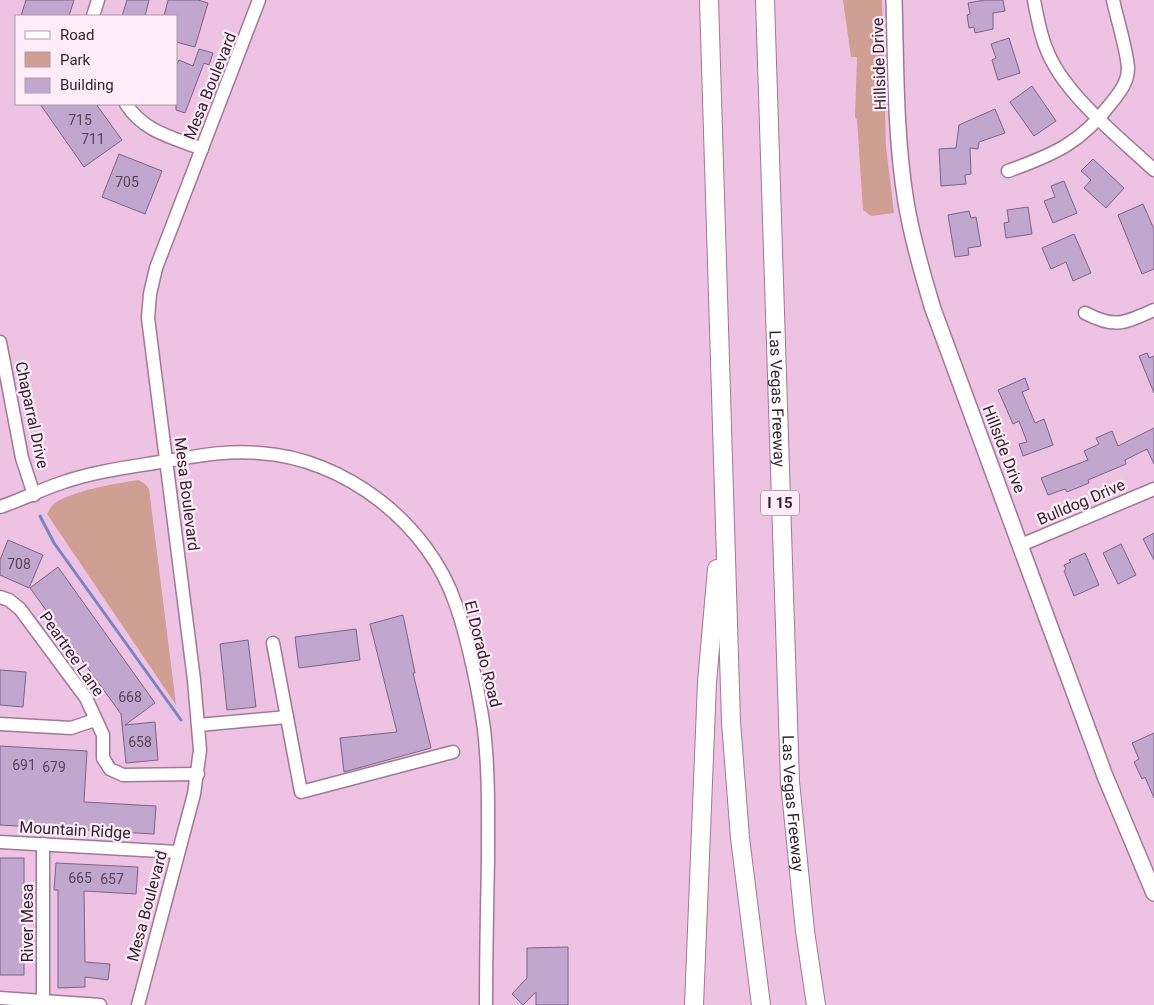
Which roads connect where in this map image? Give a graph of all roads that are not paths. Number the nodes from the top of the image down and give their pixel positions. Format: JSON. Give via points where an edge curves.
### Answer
{"nodes":[{"id":1,"x":98,"y":0,"type":"edge"},
{"id":2,"x":259,"y":0,"type":"edge"},
{"id":3,"x":709,"y":0,"type":"edge"},
{"id":4,"x":765,"y":0,"type":"edge"},
{"id":5,"x":894,"y":0,"type":"edge"},
{"id":6,"x":1034,"y":0,"type":"edge"},
{"id":7,"x":1113,"y":0,"type":"edge"},
{"id":8,"x":93,"y":15,"type":"edge"},
{"id":9,"x":127,"y":105,"type":"edge"},
{"id":10,"x":1100,"y":119,"type":"junction"},
{"id":11,"x":202,"y":149,"type":"junction"},
{"id":12,"x":1154,"y":170,"type":"edge"},
{"id":13,"x":1008,"y":171,"type":"dead end"},
{"id":14,"x":1154,"y":310,"type":"edge"},
{"id":15,"x":1085,"y":313,"type":"dead end"},
{"id":16,"x":0,"y":342,"type":"edge"},
{"id":17,"x":166,"y":461,"type":"junction"},
{"id":18,"x":724,"y":488,"type":"junction"},
{"id":19,"x":1154,"y":489,"type":"edge"},
{"id":20,"x":34,"y":495,"type":"junction"},
{"id":21,"x":0,"y":507,"type":"edge"},
{"id":22,"x":1021,"y":545,"type":"junction"},
{"id":23,"x":0,"y":598,"type":"edge"},
{"id":24,"x":273,"y":643,"type":"dead end"},
{"id":25,"x":287,"y":717,"type":"junction"},
{"id":26,"x":95,"y":720,"type":"junction"},
{"id":27,"x":0,"y":724,"type":"edge"},
{"id":28,"x":199,"y":725,"type":"junction"},
{"id":29,"x":453,"y":752,"type":"dead end"},
{"id":30,"x":198,"y":774,"type":"junction"},
{"id":31,"x":0,"y":842,"type":"edge"},
{"id":32,"x":43,"y":844,"type":"junction"},
{"id":33,"x":178,"y":852,"type":"junction"},
{"id":34,"x":1154,"y":893,"type":"edge"},
{"id":35,"x":0,"y":998,"type":"edge"},
{"id":36,"x":43,"y":1001,"type":"junction"},
{"id":37,"x":100,"y":1005,"type":"edge"},
{"id":38,"x":138,"y":1005,"type":"edge"},
{"id":39,"x":486,"y":1005,"type":"edge"},
{"id":40,"x":694,"y":1005,"type":"edge"},
{"id":41,"x":760,"y":1005,"type":"edge"},
{"id":42,"x":816,"y":1005,"type":"edge"}],
"edges":[{"from":1,"to":8,"type":"street"},
{"from":2,"to":11,"type":"street","name":"Mesa Boulevard"},
{"from":3,"to":18,"type":"highway"},
{"from":4,"to":42,"type":"highway","name":"Las Vegas Freeway","number":"I 15","via":[[790,782]]},
{"from":5,"to":22,"type":"main road","name":"Hillside Drive","via":[[899,146],[912,235],[933,309]]},
{"from":6,"to":10,"type":"street","via":[[1040,32],[1053,63],[1069,86]]},
{"from":7,"to":10,"type":"street","via":[[1128,68],[1124,86]]},
{"from":9,"to":11,"type":"street","via":[[147,127]]},
{"from":10,"to":12,"type":"street"},
{"from":10,"to":13,"type":"street","via":[[1077,140],[1046,157]]},
{"from":11,"to":17,"type":"street","name":"Mesa Boulevard","via":[[156,268],[150,294],[148,318]]},
{"from":14,"to":15,"type":"street","via":[[1125,323],[1104,322]]},
{"from":16,"to":20,"type":"street","name":"Chaparral Drive","via":[[22,458]]},
{"from":17,"to":20,"type":"street","name":"El Dorado Road","via":[[108,470],[60,483]]},
{"from":17,"to":28,"type":"street","name":"Mesa Boulevard"},
{"from":17,"to":39,"type":"street","name":"El Dorado Road","via":[[216,452],[261,453],[310,464],[341,476],[371,494],[396,514],[435,563],[456,604],[484,727],[488,784]]},
{"from":18,"to":40,"type":"highway","via":[[707,682]]},
{"from":18,"to":41,"type":"highway","via":[[731,722],[740,838]]},
{"from":19,"to":22,"type":"street","name":"Bulldog Drive"},
{"from":20,"to":21,"type":"street","name":"El Dorado Road"},
{"from":22,"to":34,"type":"main road","name":"Hillside Drive","via":[[1105,776]]},
{"from":23,"to":26,"type":"street","name":"Peartree Lane","via":[[10,600],[20,609],[86,698]]},
{"from":24,"to":25,"type":"street"},
{"from":25,"to":28,"type":"street"},
{"from":25,"to":29,"type":"street","via":[[301,792]]},
{"from":26,"to":27,"type":"street","via":[[70,728]]},
{"from":26,"to":30,"type":"street","name":"Peartree Lane","via":[[103,735],[103,758],[110,769],[123,775]]},
{"from":28,"to":30,"type":"street","name":"Mesa Boulevard"},
{"from":30,"to":33,"type":"street","name":"Mesa Boulevard"},
{"from":31,"to":32,"type":"street","name":"Mountain Ridge"},
{"from":32,"to":33,"type":"street","name":"Mountain Ridge"},
{"from":32,"to":36,"type":"street","name":"River Mesa"},
{"from":33,"to":38,"type":"street","name":"Mesa Boulevard"},
{"from":35,"to":36,"type":"street"},
{"from":36,"to":37,"type":"street"}]}
